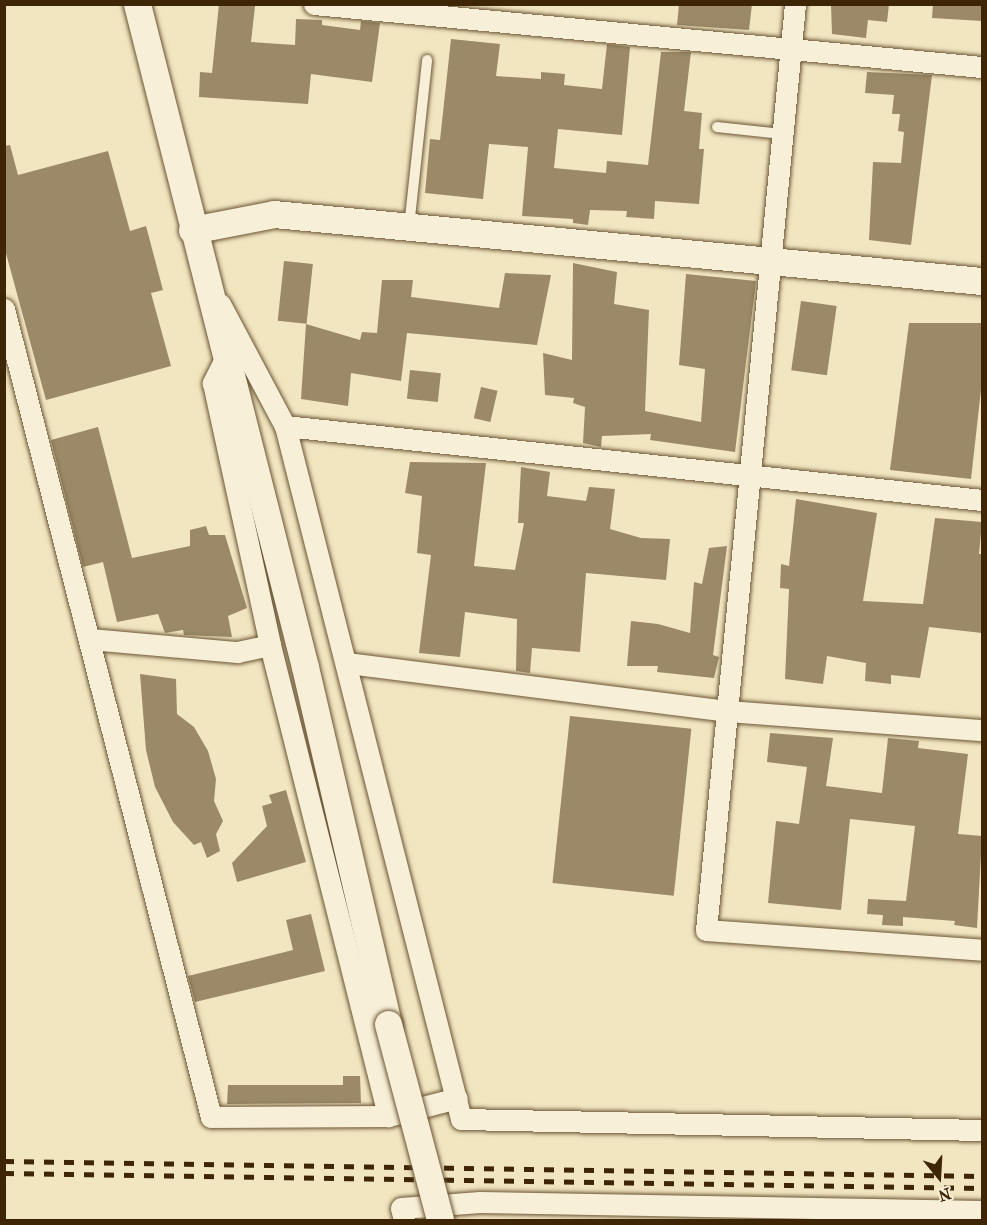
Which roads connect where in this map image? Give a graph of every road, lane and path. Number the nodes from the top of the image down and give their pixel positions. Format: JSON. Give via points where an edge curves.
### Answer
{"nodes":[{"id":1,"x":137,"y":4,"type":"edge"},
{"id":2,"x":314,"y":4,"type":"edge"},
{"id":3,"x":795,"y":4,"type":"edge"},
{"id":4,"x":791,"y":49,"type":"junction"},
{"id":5,"x":427,"y":60,"type":"dead end"},
{"id":6,"x":982,"y":67,"type":"edge"},
{"id":7,"x":717,"y":127,"type":"dead end"},
{"id":8,"x":782,"y":134,"type":"junction"},
{"id":9,"x":410,"y":227,"type":"junction"},
{"id":10,"x":192,"y":230,"type":"junction"},
{"id":11,"x":770,"y":261,"type":"junction"},
{"id":12,"x":982,"y":281,"type":"edge"},
{"id":13,"x":209,"y":284,"type":"junction"},
{"id":14,"x":4,"y":309,"type":"edge"},
{"id":15,"x":228,"y":353,"type":"junction"},
{"id":16,"x":285,"y":426,"type":"junction"},
{"id":17,"x":750,"y":477,"type":"junction"},
{"id":18,"x":982,"y":500,"type":"edge"},
{"id":19,"x":90,"y":639,"type":"junction"},
{"id":20,"x":270,"y":645,"type":"junction"},
{"id":21,"x":347,"y":663,"type":"junction"},
{"id":22,"x":728,"y":711,"type":"junction"},
{"id":23,"x":982,"y":730,"type":"edge"},
{"id":24,"x":982,"y":950,"type":"edge"},
{"id":25,"x":457,"y":1098,"type":"junction"},
{"id":26,"x":388,"y":1116,"type":"junction"},
{"id":27,"x":982,"y":1130,"type":"edge"},
{"id":28,"x":482,"y":1211,"type":"edge"},
{"id":29,"x":982,"y":1211,"type":"edge"},
{"id":30,"x":712,"y":1213,"type":"edge"},
{"id":31,"x":947,"y":1215,"type":"edge"},
{"id":32,"x":404,"y":1221,"type":"edge"},
{"id":33,"x":440,"y":1221,"type":"edge"}],
"edges":[{"from":1,"to":10,"type":"street"},
{"from":2,"to":4,"type":"street"},
{"from":3,"to":4,"type":"street"},
{"from":4,"to":6,"type":"street"},
{"from":4,"to":8,"type":"street"},
{"from":5,"to":9,"type":"lane"},
{"from":7,"to":8,"type":"lane"},
{"from":8,"to":11,"type":"street"},
{"from":9,"to":10,"type":"street","via":[[273,214]]},
{"from":9,"to":11,"type":"street"},
{"from":10,"to":13,"type":"street"},
{"from":11,"to":12,"type":"street"},
{"from":11,"to":17,"type":"street"},
{"from":13,"to":15,"type":"street"},
{"from":13,"to":16,"type":"street"},
{"from":14,"to":19,"type":"street"},
{"from":15,"to":20,"type":"street","via":[[213,383]]},
{"from":15,"to":33,"type":"street","bridge":true,"via":[[388,1024]]},
{"from":16,"to":17,"type":"street"},
{"from":16,"to":21,"type":"street"},
{"from":17,"to":18,"type":"street"},
{"from":17,"to":22,"type":"street"},
{"from":19,"to":20,"type":"street","via":[[237,652]]},
{"from":19,"to":26,"type":"street","via":[[212,1117]]},
{"from":20,"to":26,"type":"street"},
{"from":21,"to":22,"type":"street"},
{"from":21,"to":25,"type":"street"},
{"from":22,"to":23,"type":"street"},
{"from":22,"to":24,"type":"street","via":[[706,930]]},
{"from":25,"to":26,"type":"street"},
{"from":25,"to":27,"type":"street","via":[[461,1119]]},
{"from":28,"to":30,"type":"street"},
{"from":28,"to":32,"type":"street","via":[[401,1208]]},
{"from":29,"to":31,"type":"street"},
{"from":30,"to":31,"type":"street"}]}
